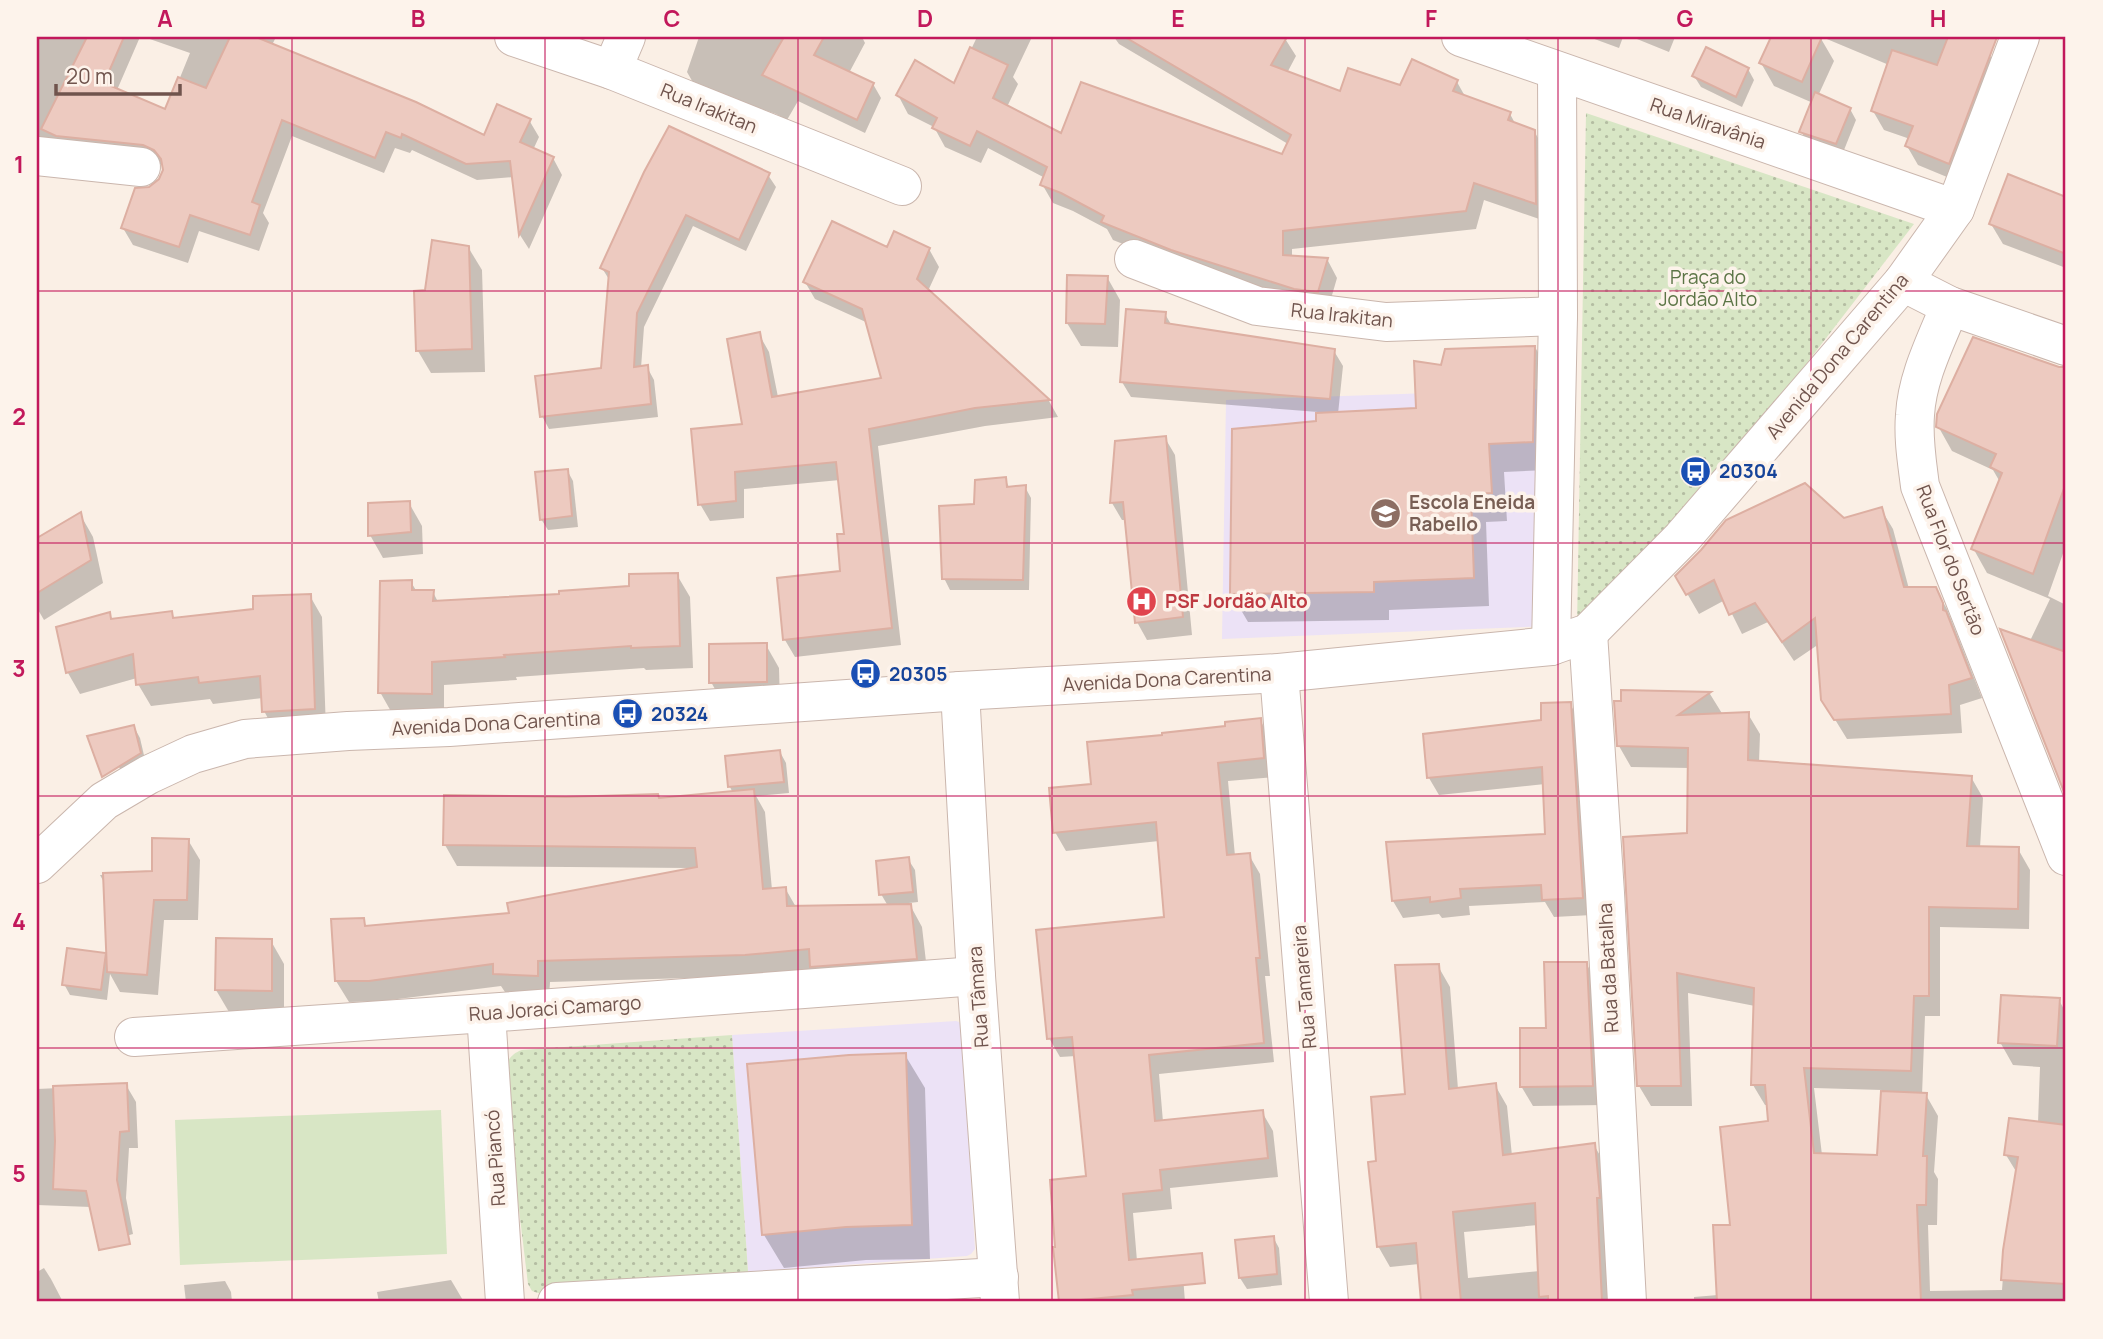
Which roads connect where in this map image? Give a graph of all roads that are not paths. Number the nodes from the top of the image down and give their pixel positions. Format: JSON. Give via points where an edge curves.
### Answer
{"nodes":[{"id":1,"x":514,"y":37,"type":"edge"},
{"id":2,"x":1461,"y":37,"type":"edge"},
{"id":3,"x":2020,"y":37,"type":"edge"},
{"id":4,"x":619,"y":53,"type":"edge"},
{"id":5,"x":1557,"y":71,"type":"junction"},
{"id":6,"x":37,"y":156,"type":"edge"},
{"id":7,"x":141,"y":167,"type":"dead end"},
{"id":8,"x":902,"y":186,"type":"dead end"},
{"id":9,"x":1955,"y":209,"type":"junction"},
{"id":10,"x":1135,"y":259,"type":"dead end"},
{"id":11,"x":1903,"y":282,"type":"junction"},
{"id":12,"x":1950,"y":306,"type":"junction"},
{"id":13,"x":1558,"y":316,"type":"junction"},
{"id":14,"x":2066,"y":346,"type":"edge"},
{"id":15,"x":1588,"y":633,"type":"junction"},
{"id":16,"x":1551,"y":646,"type":"junction"},
{"id":17,"x":1279,"y":673,"type":"junction"},
{"id":18,"x":960,"y":691,"type":"junction"},
{"id":19,"x":2066,"y":856,"type":"edge"},
{"id":20,"x":37,"y":864,"type":"edge"},
{"id":21,"x":976,"y":976,"type":"junction"},
{"id":22,"x":486,"y":1013,"type":"junction"},
{"id":23,"x":134,"y":1037,"type":"dead end"},
{"id":24,"x":1000,"y":1290,"type":"edge"},
{"id":25,"x":505,"y":1302,"type":"edge"},
{"id":26,"x":557,"y":1302,"type":"edge"},
{"id":27,"x":1329,"y":1302,"type":"edge"},
{"id":28,"x":1627,"y":1302,"type":"edge"}],
"edges":[{"from":1,"to":4,"type":"street","name":"Rua Irakitan"},
{"from":2,"to":5,"type":"street","name":"Rua Miravânia"},
{"from":3,"to":9,"type":"street","name":"Avenida Dona Carentina"},
{"from":4,"to":8,"type":"street","name":"Rua Irakitan"},
{"from":5,"to":9,"type":"street","name":"Rua Miravânia"},
{"from":5,"to":13,"type":"street"},
{"from":6,"to":7,"type":"street"},
{"from":9,"to":11,"type":"street","name":"Avenida Dona Carentina"},
{"from":10,"to":13,"type":"street","name":"Rua Irakitan","via":[[1257,306],[1386,322]]},
{"from":11,"to":12,"type":"street"},
{"from":11,"to":15,"type":"street","name":"Avenida Dona Carentina","via":[[1682,538]]},
{"from":12,"to":14,"type":"street"},
{"from":12,"to":19,"type":"street","name":"Rua Flor do Sertão","via":[[1922,376],[1915,414],[1920,486]]},
{"from":13,"to":16,"type":"street"},
{"from":15,"to":16,"type":"street","name":"Avenida Dona Carentina"},
{"from":15,"to":28,"type":"street","name":"Rua da Batalha"},
{"from":16,"to":17,"type":"street","name":"Avenida Dona Carentina"},
{"from":17,"to":18,"type":"street","name":"Avenida Dona Carentina"},
{"from":17,"to":27,"type":"street","name":"Rua Tamareira"},
{"from":18,"to":20,"type":"street","name":"Avenida Dona Carentina","via":[[245,739],[193,754],[104,801]]},
{"from":18,"to":21,"type":"street","name":"Rua Tâmara"},
{"from":21,"to":22,"type":"street","name":"Rua Joraci Camargo"},
{"from":21,"to":24,"type":"street","name":"Rua Tâmara"},
{"from":22,"to":23,"type":"street","name":"Rua Joraci Camargo"},
{"from":22,"to":25,"type":"street","name":"Rua Piancó"},
{"from":24,"to":26,"type":"street"}]}
